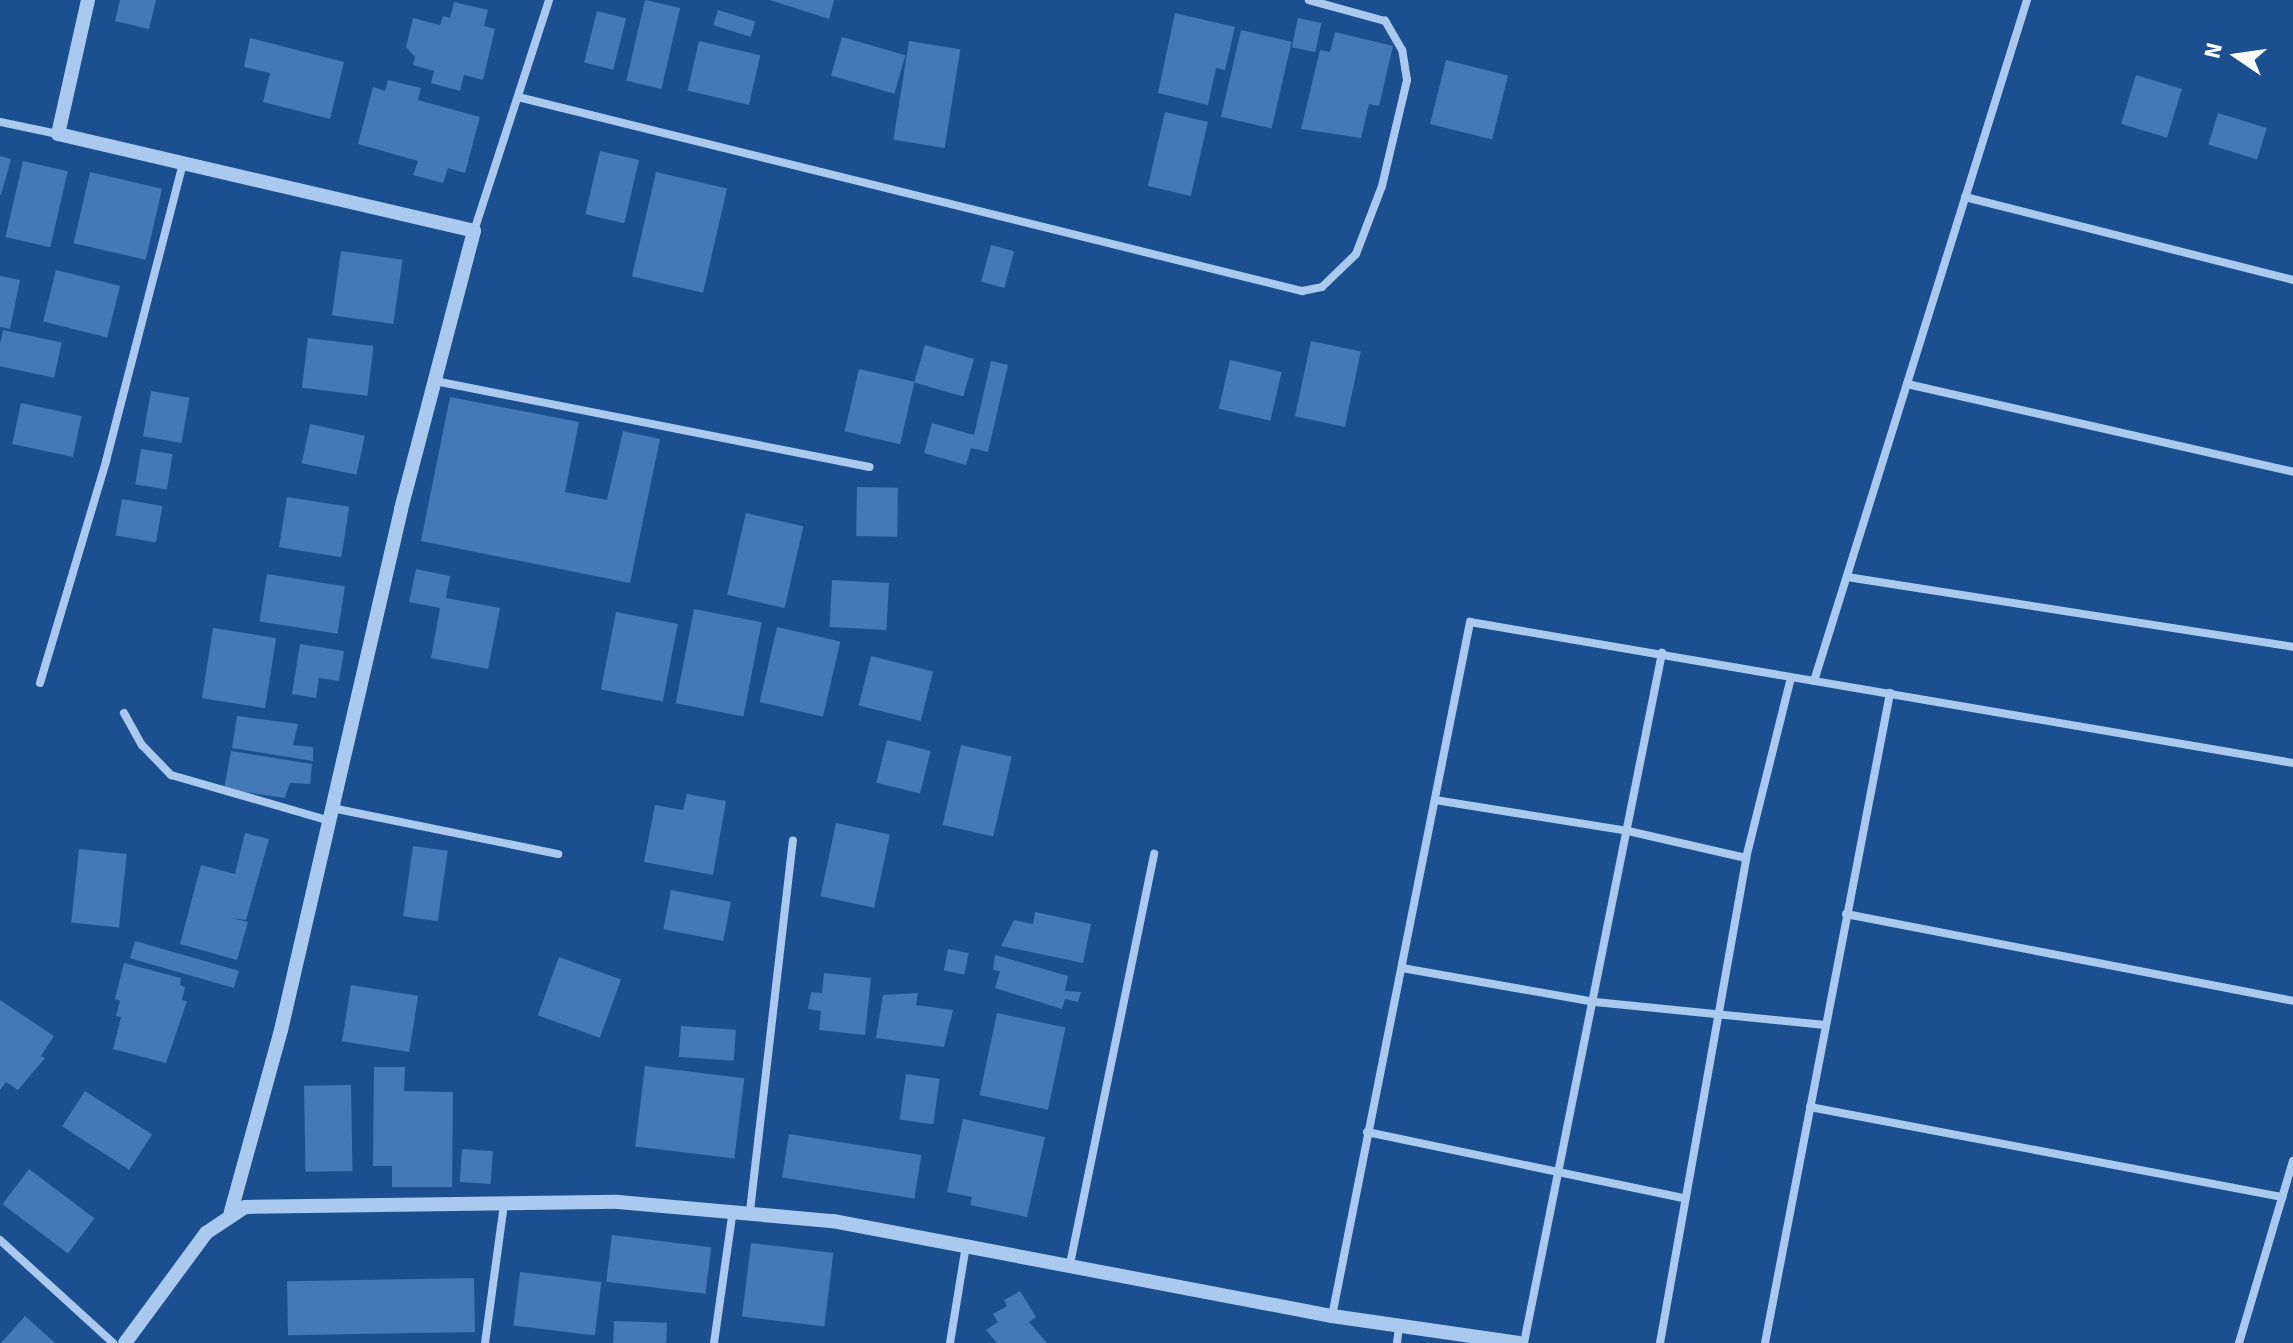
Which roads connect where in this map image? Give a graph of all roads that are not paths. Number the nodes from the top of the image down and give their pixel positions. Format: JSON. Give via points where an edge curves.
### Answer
{"nodes":[{"id":1,"x":88,"y":0,"type":"edge"},
{"id":2,"x":549,"y":0,"type":"edge"},
{"id":3,"x":1309,"y":0,"type":"edge"},
{"id":4,"x":2027,"y":0,"type":"edge"},
{"id":5,"x":518,"y":97,"type":"junction"},
{"id":6,"x":0,"y":122,"type":"edge"},
{"id":7,"x":58,"y":134,"type":"junction"},
{"id":8,"x":183,"y":162,"type":"junction"},
{"id":9,"x":1965,"y":197,"type":"junction"},
{"id":10,"x":474,"y":231,"type":"junction"},
{"id":11,"x":2293,"y":280,"type":"edge"},
{"id":12,"x":435,"y":381,"type":"junction"},
{"id":13,"x":1907,"y":384,"type":"junction"},
{"id":14,"x":870,"y":467,"type":"dead end"},
{"id":15,"x":2293,"y":472,"type":"edge"},
{"id":16,"x":1847,"y":577,"type":"junction"},
{"id":17,"x":2293,"y":647,"type":"edge"},
{"id":18,"x":1662,"y":653,"type":"junction"},
{"id":19,"x":1791,"y":678,"type":"junction"},
{"id":20,"x":1814,"y":681,"type":"junction"},
{"id":21,"x":40,"y":683,"type":"dead end"},
{"id":22,"x":1890,"y":693,"type":"junction"},
{"id":23,"x":124,"y":713,"type":"dead end"},
{"id":24,"x":2293,"y":763,"type":"edge"},
{"id":25,"x":1435,"y":800,"type":"junction"},
{"id":26,"x":331,"y":814,"type":"junction"},
{"id":27,"x":1628,"y":831,"type":"junction"},
{"id":28,"x":793,"y":840,"type":"dead end"},
{"id":29,"x":1154,"y":853,"type":"dead end"},
{"id":30,"x":558,"y":854,"type":"dead end"},
{"id":31,"x":1746,"y":858,"type":"junction"},
{"id":32,"x":1846,"y":914,"type":"junction"},
{"id":33,"x":1402,"y":968,"type":"junction"},
{"id":34,"x":2293,"y":1001,"type":"edge"},
{"id":35,"x":1595,"y":1002,"type":"junction"},
{"id":36,"x":1717,"y":1014,"type":"junction"},
{"id":37,"x":1825,"y":1025,"type":"junction"},
{"id":38,"x":1810,"y":1107,"type":"junction"},
{"id":39,"x":1367,"y":1132,"type":"junction"},
{"id":40,"x":2293,"y":1161,"type":"edge"},
{"id":41,"x":1558,"y":1174,"type":"junction"},
{"id":42,"x":2283,"y":1197,"type":"junction"},
{"id":43,"x":1684,"y":1198,"type":"junction"},
{"id":44,"x":504,"y":1205,"type":"junction"},
{"id":45,"x":733,"y":1209,"type":"junction"},
{"id":46,"x":750,"y":1211,"type":"junction"},
{"id":47,"x":231,"y":1212,"type":"junction"},
{"id":48,"x":0,"y":1240,"type":"edge"},
{"id":49,"x":966,"y":1245,"type":"junction"},
{"id":50,"x":1070,"y":1264,"type":"junction"},
{"id":51,"x":1332,"y":1316,"type":"junction"},
{"id":52,"x":1399,"y":1326,"type":"junction"},
{"id":53,"x":113,"y":1343,"type":"edge"},
{"id":54,"x":125,"y":1343,"type":"edge"},
{"id":55,"x":485,"y":1343,"type":"edge"},
{"id":56,"x":714,"y":1343,"type":"edge"},
{"id":57,"x":950,"y":1343,"type":"edge"},
{"id":58,"x":1397,"y":1343,"type":"edge"},
{"id":59,"x":1521,"y":1343,"type":"edge"},
{"id":60,"x":1660,"y":1343,"type":"edge"},
{"id":61,"x":1765,"y":1343,"type":"edge"},
{"id":62,"x":2239,"y":1343,"type":"edge"}],
"edges":[{"from":1,"to":7,"type":"street"},
{"from":2,"to":5,"type":"street"},
{"from":3,"to":5,"type":"street","via":[[1385,21],[1402,50],[1407,80],[1382,186],[1356,254],[1322,287],[1302,291]]},
{"from":4,"to":9,"type":"street"},
{"from":5,"to":10,"type":"street"},
{"from":6,"to":7,"type":"street"},
{"from":7,"to":8,"type":"street"},
{"from":8,"to":10,"type":"street"},
{"from":8,"to":21,"type":"street","via":[[106,461]]},
{"from":9,"to":11,"type":"street"},
{"from":9,"to":13,"type":"street"},
{"from":10,"to":12,"type":"street"},
{"from":12,"to":14,"type":"street"},
{"from":12,"to":26,"type":"street"},
{"from":13,"to":15,"type":"street"},
{"from":13,"to":16,"type":"street"},
{"from":16,"to":17,"type":"street"},
{"from":16,"to":20,"type":"street"},
{"from":18,"to":19,"type":"street"},
{"from":18,"to":25,"type":"street","via":[[1470,622]]},
{"from":18,"to":27,"type":"street"},
{"from":19,"to":20,"type":"street"},
{"from":19,"to":31,"type":"street"},
{"from":20,"to":22,"type":"street"},
{"from":22,"to":24,"type":"street"},
{"from":22,"to":32,"type":"street"},
{"from":23,"to":26,"type":"street","via":[[142,745],[171,775]]},
{"from":25,"to":27,"type":"street"},
{"from":25,"to":33,"type":"street"},
{"from":26,"to":30,"type":"street"},
{"from":26,"to":47,"type":"street"},
{"from":27,"to":31,"type":"street"},
{"from":27,"to":35,"type":"street"},
{"from":28,"to":46,"type":"street"},
{"from":29,"to":50,"type":"street"},
{"from":31,"to":36,"type":"street"},
{"from":32,"to":34,"type":"street"},
{"from":32,"to":37,"type":"street"},
{"from":33,"to":35,"type":"street"},
{"from":33,"to":39,"type":"street"},
{"from":35,"to":36,"type":"street"},
{"from":35,"to":41,"type":"street"},
{"from":36,"to":37,"type":"street"},
{"from":36,"to":43,"type":"street"},
{"from":37,"to":38,"type":"street"},
{"from":38,"to":42,"type":"street"},
{"from":38,"to":61,"type":"street"},
{"from":39,"to":41,"type":"street"},
{"from":39,"to":51,"type":"street"},
{"from":40,"to":42,"type":"street"},
{"from":41,"to":43,"type":"street"},
{"from":41,"to":59,"type":"street"},
{"from":42,"to":62,"type":"street"},
{"from":43,"to":60,"type":"street"},
{"from":44,"to":45,"type":"street","via":[[618,1202]]},
{"from":44,"to":47,"type":"street","via":[[260,1206]]},
{"from":44,"to":55,"type":"street"},
{"from":45,"to":46,"type":"street"},
{"from":45,"to":56,"type":"street"},
{"from":46,"to":49,"type":"street"},
{"from":47,"to":54,"type":"street","via":[[206,1233]]},
{"from":48,"to":53,"type":"street"},
{"from":49,"to":50,"type":"street"},
{"from":49,"to":57,"type":"street"},
{"from":50,"to":51,"type":"street"},
{"from":51,"to":52,"type":"street"},
{"from":52,"to":58,"type":"street"},
{"from":52,"to":59,"type":"street"}]}
